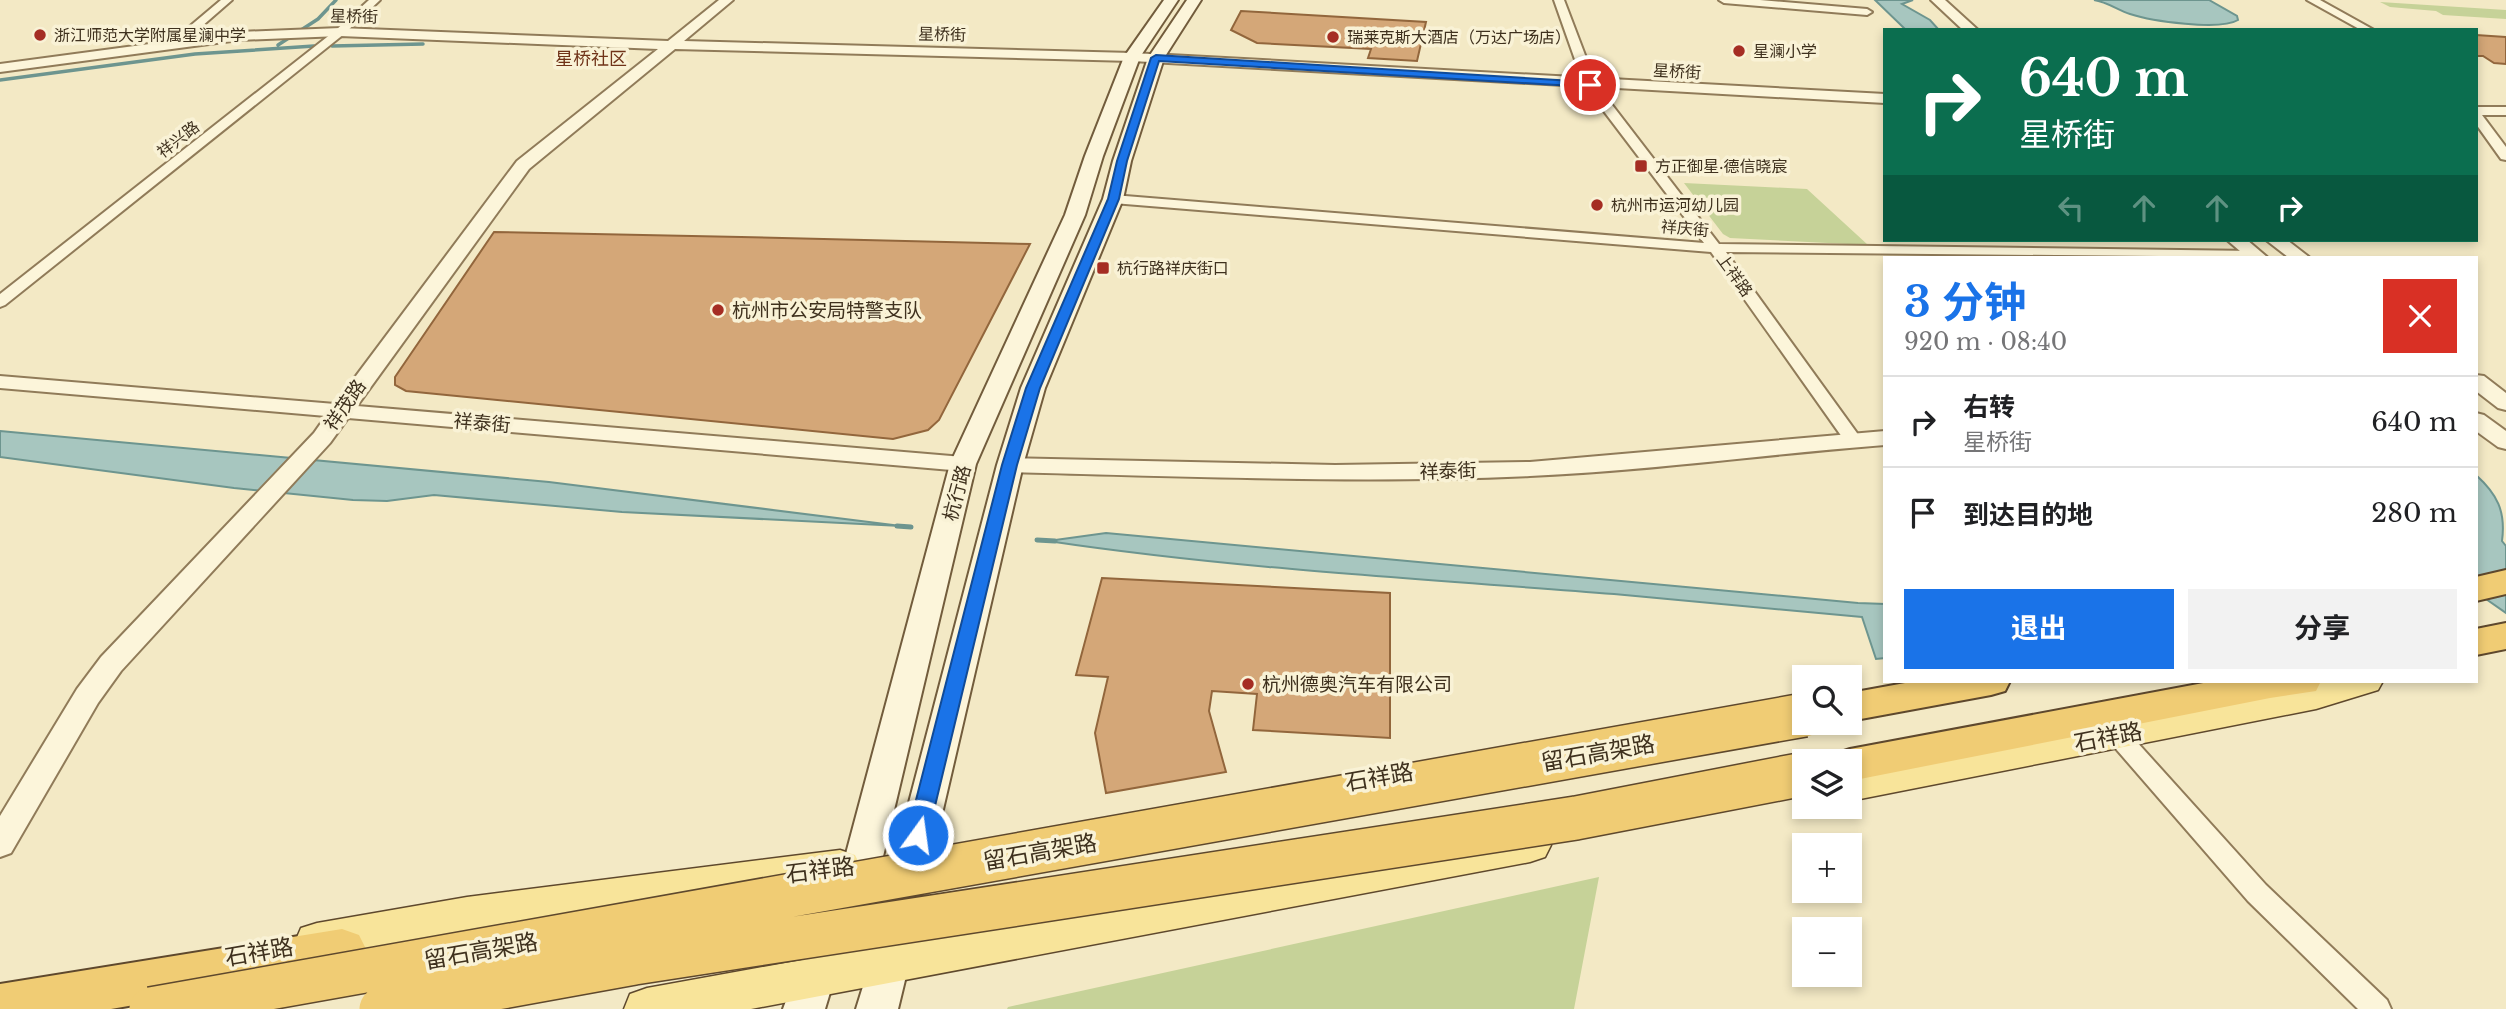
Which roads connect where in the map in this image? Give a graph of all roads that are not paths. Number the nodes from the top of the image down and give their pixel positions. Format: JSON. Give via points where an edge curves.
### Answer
{"nodes":[{"id":1,"x":227,"y":0,"type":"edge"},
{"id":2,"x":375,"y":0,"type":"edge"},
{"id":3,"x":727,"y":0,"type":"edge"},
{"id":4,"x":1171,"y":0,"type":"edge"},
{"id":5,"x":1194,"y":0,"type":"edge"},
{"id":6,"x":1559,"y":0,"type":"edge"},
{"id":7,"x":1724,"y":0,"type":"edge"},
{"id":8,"x":2312,"y":0,"type":"edge"},
{"id":9,"x":1946,"y":1,"type":"edge"},
{"id":10,"x":1867,"y":12,"type":"dead end"},
{"id":11,"x":1969,"y":28,"type":"edge"},
{"id":12,"x":1984,"y":28,"type":"edge"},
{"id":13,"x":2364,"y":28,"type":"edge"},
{"id":14,"x":340,"y":32,"type":"junction"},
{"id":15,"x":174,"y":45,"type":"junction"},
{"id":16,"x":671,"y":45,"type":"junction"},
{"id":17,"x":1144,"y":57,"type":"junction"},
{"id":18,"x":0,"y":68,"type":"edge"},
{"id":19,"x":1590,"y":85,"type":"junction"},
{"id":20,"x":1883,"y":99,"type":"edge"},
{"id":21,"x":2506,"y":111,"type":"edge"},
{"id":22,"x":2478,"y":113,"type":"edge"},
{"id":23,"x":2478,"y":116,"type":"edge"},
{"id":24,"x":2506,"y":156,"type":"edge"},
{"id":25,"x":1114,"y":199,"type":"junction"},
{"id":26,"x":2239,"y":242,"type":"edge"},
{"id":27,"x":2278,"y":242,"type":"edge"},
{"id":28,"x":1715,"y":248,"type":"junction"},
{"id":29,"x":2257,"y":256,"type":"edge"},
{"id":30,"x":2299,"y":256,"type":"edge"},
{"id":31,"x":0,"y":302,"type":"edge"},
{"id":32,"x":0,"y":382,"type":"edge"},
{"id":33,"x":340,"y":411,"type":"junction"},
{"id":34,"x":2478,"y":421,"type":"edge"},
{"id":35,"x":1883,"y":438,"type":"edge"},
{"id":36,"x":1853,"y":440,"type":"junction"},
{"id":37,"x":2506,"y":442,"type":"edge"},
{"id":38,"x":963,"y":464,"type":"junction"},
{"id":39,"x":1010,"y":465,"type":"junction"},
{"id":40,"x":2506,"y":581,"type":"edge"},
{"id":41,"x":2478,"y":587,"type":"edge"},
{"id":42,"x":2506,"y":594,"type":"edge"},
{"id":43,"x":2478,"y":599,"type":"edge"},
{"id":44,"x":2506,"y":636,"type":"edge"},
{"id":45,"x":2478,"y":642,"type":"edge"},
{"id":46,"x":2506,"y":645,"type":"edge"},
{"id":47,"x":2478,"y":651,"type":"edge"},
{"id":48,"x":2506,"y":653,"type":"edge"},
{"id":49,"x":2478,"y":658,"type":"edge"},
{"id":50,"x":1919,"y":683,"type":"edge"},
{"id":51,"x":1980,"y":683,"type":"edge"},
{"id":52,"x":2282,"y":683,"type":"edge"},
{"id":53,"x":2358,"y":683,"type":"edge"},
{"id":54,"x":1862,"y":693,"type":"edge"},
{"id":55,"x":1792,"y":705,"type":"edge"},
{"id":56,"x":1862,"y":705,"type":"edge"},
{"id":57,"x":1792,"y":717,"type":"edge"},
{"id":58,"x":2118,"y":736,"type":"junction"},
{"id":59,"x":1862,"y":763,"type":"edge"},
{"id":60,"x":1792,"y":776,"type":"edge"},
{"id":61,"x":1862,"y":784,"type":"edge"},
{"id":62,"x":1792,"y":796,"type":"edge"},
{"id":63,"x":0,"y":844,"type":"edge"},
{"id":64,"x":911,"y":859,"type":"junction"},
{"id":65,"x":862,"y":865,"type":"junction"},
{"id":66,"x":644,"y":890,"type":"junction"},
{"id":67,"x":342,"y":949,"type":"joint"},
{"id":68,"x":889,"y":965,"type":"junction"},
{"id":69,"x":809,"y":992,"type":"edge"},
{"id":70,"x":0,"y":998,"type":"edge"},
{"id":71,"x":0,"y":1006,"type":"edge"},
{"id":72,"x":151,"y":1009,"type":"edge"},
{"id":73,"x":381,"y":1009,"type":"edge"},
{"id":74,"x":648,"y":1009,"type":"edge"},
{"id":75,"x":734,"y":1009,"type":"edge"},
{"id":76,"x":877,"y":1009,"type":"edge"},
{"id":77,"x":2377,"y":1009,"type":"edge"}],
"edges":[{"from":1,"to":15,"type":"street"},
{"from":2,"to":14,"type":"street","name":"祥兴路"},
{"from":3,"to":16,"type":"street","name":"祥茂路"},
{"from":4,"to":17,"type":"main road","name":"杭行路"},
{"from":5,"to":17,"type":"main road","name":"杭行路"},
{"from":6,"to":19,"type":"street","name":"上祥路"},
{"from":7,"to":10,"type":"street"},
{"from":8,"to":13,"type":"street"},
{"from":9,"to":11,"type":"street"},
{"from":9,"to":12,"type":"street"},
{"from":14,"to":15,"type":"street","name":"星桥街","via":[[239,36]]},
{"from":14,"to":16,"type":"street","name":"星桥街"},
{"from":14,"to":31,"type":"street","name":"祥兴路"},
{"from":15,"to":18,"type":"street","name":"星桥街"},
{"from":16,"to":17,"type":"street","name":"星桥街"},
{"from":16,"to":33,"type":"street","name":"祥茂路","via":[[523,165]]},
{"from":17,"to":19,"type":"street","name":"星桥街"},
{"from":17,"to":25,"type":"main road","name":"杭行路"},
{"from":17,"to":38,"type":"main road","name":"杭行路","via":[[1094,156],[1075,215]]},
{"from":19,"to":20,"type":"street","name":"星桥街"},
{"from":19,"to":28,"type":"street","name":"上祥路"},
{"from":21,"to":22,"type":"street"},
{"from":23,"to":24,"type":"street"},
{"from":25,"to":28,"type":"street","name":"祥庆街"},
{"from":25,"to":39,"type":"main road","name":"杭行路","via":[[1033,388]]},
{"from":26,"to":29,"type":"street"},
{"from":27,"to":30,"type":"street"},
{"from":28,"to":29,"type":"street","name":"祥庆街"},
{"from":28,"to":36,"type":"street","name":"上祥路"},
{"from":32,"to":33,"type":"street","name":"祥泰街"},
{"from":33,"to":38,"type":"street","name":"祥泰街"},
{"from":33,"to":63,"type":"street","name":"祥茂路","via":[[322,438],[103,674]]},
{"from":34,"to":37,"type":"street"},
{"from":35,"to":36,"type":"street","name":"祥泰街"},
{"from":36,"to":39,"type":"street","name":"祥泰街","via":[[1678,459],[1505,470],[1304,472]]},
{"from":38,"to":65,"type":"main road","name":"杭行路"},
{"from":39,"to":64,"type":"main road","name":"杭行路"},
{"from":40,"to":41,"type":"highway"},
{"from":42,"to":43,"type":"highway"},
{"from":44,"to":45,"type":"highway"},
{"from":46,"to":47,"type":"main road"},
{"from":48,"to":49,"type":"highway"},
{"from":50,"to":54,"type":"main road"},
{"from":51,"to":56,"type":"highway"},
{"from":52,"to":59,"type":"highway"},
{"from":53,"to":58,"type":"main road","name":"石祥路"},
{"from":55,"to":64,"type":"main road","name":"石祥路"},
{"from":57,"to":72,"type":"highway","name":"留石高架路","bridge":true},
{"from":58,"to":61,"type":"main road","name":"石祥路"},
{"from":58,"to":77,"type":"street","via":[[2257,892]]},
{"from":60,"to":73,"type":"highway","name":"留石高架路","bridge":true,"via":[[1576,818],[634,963]]},
{"from":62,"to":68,"type":"main road"},
{"from":64,"to":65,"type":"main road","name":"石祥路"},
{"from":64,"to":68,"type":"main road","name":"杭行路"},
{"from":65,"to":66,"type":"main road","name":"石祥路"},
{"from":65,"to":69,"type":"main road","name":"杭行路"},
{"from":66,"to":67,"type":"main road","via":[[596,909]]},
{"from":66,"to":70,"type":"main road","name":"石祥路","via":[[454,918]]},
{"from":67,"to":71,"type":"highway"},
{"from":68,"to":69,"type":"main road"},
{"from":68,"to":76,"type":"main road","name":"杭行路"},
{"from":69,"to":74,"type":"main road"},
{"from":69,"to":75,"type":"main road"}]}
